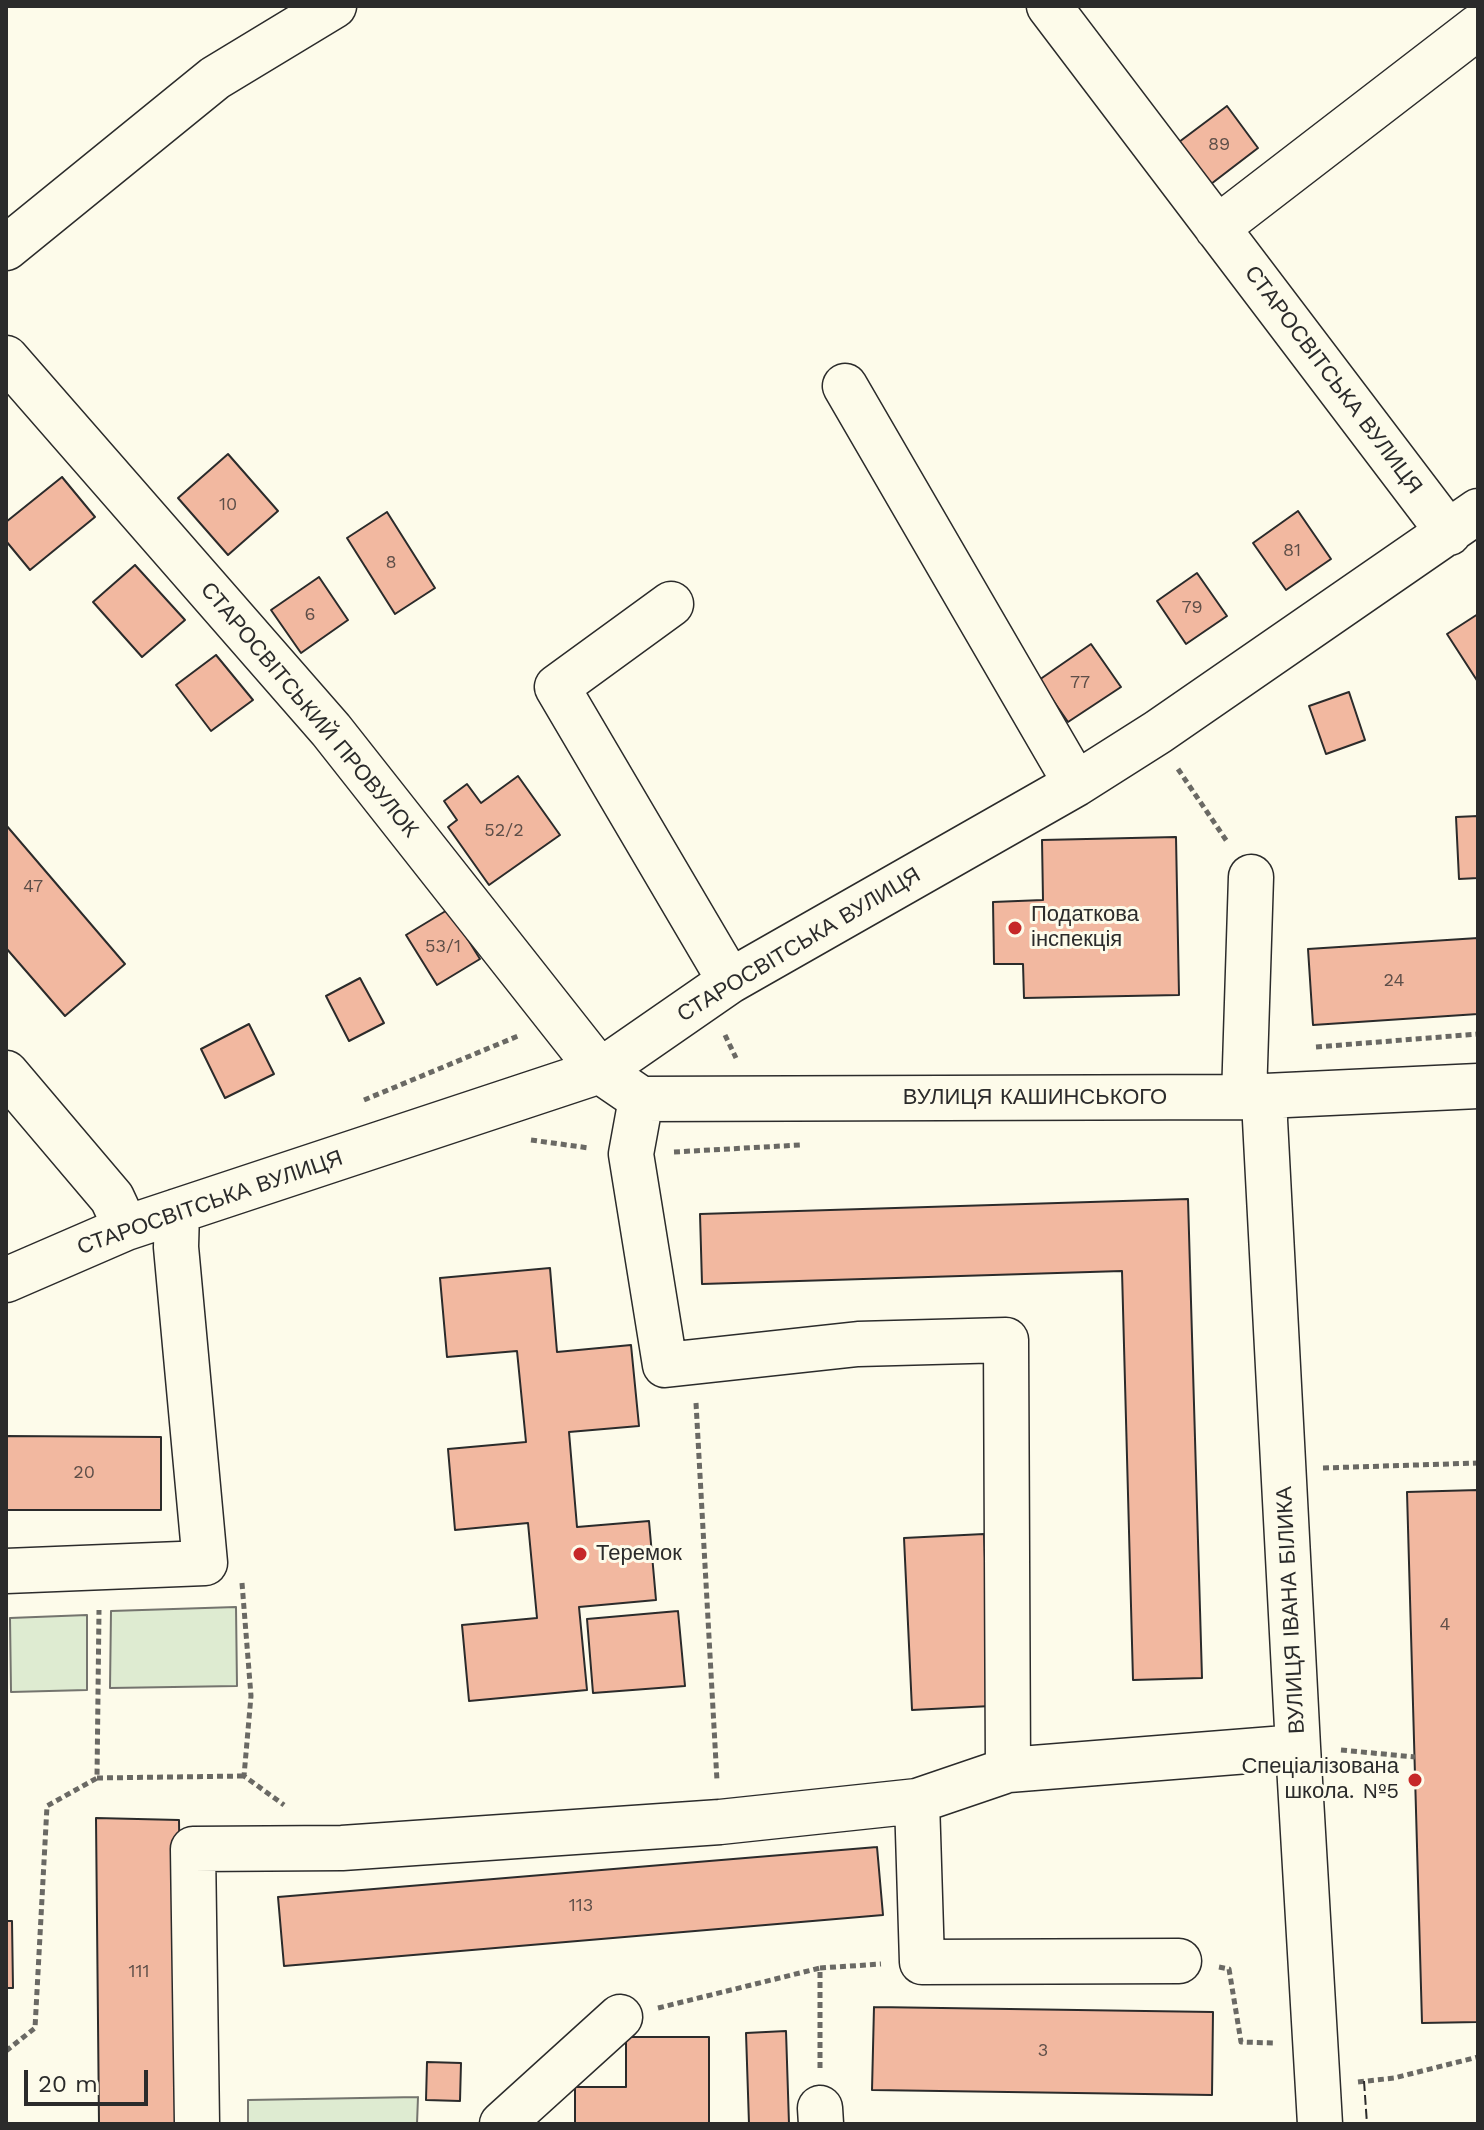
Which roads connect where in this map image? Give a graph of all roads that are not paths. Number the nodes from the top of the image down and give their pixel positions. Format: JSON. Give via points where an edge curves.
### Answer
{"nodes":[{"id":1,"x":334,"y":6,"type":"edge"},
{"id":2,"x":1049,"y":6,"type":"edge"},
{"id":3,"x":1478,"y":27,"type":"edge"},
{"id":4,"x":1217,"y":228,"type":"junction"},
{"id":5,"x":6,"y":248,"type":"edge"},
{"id":6,"x":6,"y":358,"type":"edge"},
{"id":7,"x":845,"y":386,"type":"dead end"},
{"id":8,"x":1464,"y":522,"type":"edge"},
{"id":9,"x":671,"y":604,"type":"dead end"},
{"id":10,"x":1076,"y":784,"type":"junction"},
{"id":11,"x":1251,"y":877,"type":"road end"},
{"id":12,"x":730,"y":981,"type":"junction"},
{"id":13,"x":600,"y":1071,"type":"junction"},
{"id":14,"x":6,"y":1073,"type":"edge"},
{"id":15,"x":1478,"y":1086,"type":"edge"},
{"id":16,"x":1255,"y":1097,"type":"junction"},
{"id":17,"x":641,"y":1099,"type":"junction"},
{"id":18,"x":177,"y":1211,"type":"junction"},
{"id":19,"x":126,"y":1228,"type":"junction"},
{"id":20,"x":6,"y":1280,"type":"edge"},
{"id":21,"x":6,"y":1571,"type":"edge"},
{"id":22,"x":1317,"y":1748,"type":"junction"},
{"id":23,"x":1008,"y":1770,"type":"junction"},
{"id":24,"x":917,"y":1801,"type":"junction"},
{"id":25,"x":1179,"y":1961,"type":"road end"},
{"id":26,"x":620,"y":2017,"type":"road end"},
{"id":27,"x":197,"y":2124,"type":"edge"},
{"id":28,"x":502,"y":2124,"type":"edge"},
{"id":29,"x":1320,"y":2124,"type":"edge"}],
"edges":[{"from":1,"to":5,"type":"street","via":[[215,78]]},
{"from":2,"to":4,"type":"street","name":"СТАРОСВІТСЬКА ВУЛИЦЯ"},
{"from":3,"to":4,"type":"street"},
{"from":4,"to":8,"type":"street","name":"СТАРОСВІТСЬКА ВУЛИЦЯ"},
{"from":6,"to":13,"type":"street","name":"СТАРОСВІТСЬКИЙ ПРОВУЛОК","via":[[331,730]]},
{"from":7,"to":10,"type":"street"},
{"from":8,"to":10,"type":"street","name":"СТАРОСВІТСЬКА ВУЛИЦЯ"},
{"from":9,"to":12,"type":"street","via":[[557,687]]},
{"from":10,"to":12,"type":"street","name":"СТАРОСВІТСЬКА ВУЛИЦЯ"},
{"from":11,"to":16,"type":"street","name":"ВУЛИЦЯ ІВАНА БІЛИКА"},
{"from":12,"to":13,"type":"street","name":"СТАРОСВІТСЬКА ВУЛИЦЯ"},
{"from":13,"to":17,"type":"street"},
{"from":13,"to":18,"type":"street","name":"СТАРОСВІТСЬКА ВУЛИЦЯ"},
{"from":14,"to":19,"type":"street","via":[[112,1198]]},
{"from":15,"to":16,"type":"street","name":"ВУЛИЦЯ КАШИНСЬКОГО"},
{"from":16,"to":17,"type":"street","name":"ВУЛИЦЯ КАШИНСЬКОГО"},
{"from":16,"to":22,"type":"street","name":"ВУЛИЦЯ ІВАНА БІЛИКА","via":[[1265,1120]]},
{"from":17,"to":23,"type":"street","via":[[631,1154],[665,1365],[858,1344],[1006,1340]]},
{"from":18,"to":19,"type":"street","name":"СТАРОСВІТСЬКА ВУЛИЦЯ"},
{"from":18,"to":21,"type":"street","via":[[205,1563]]},
{"from":19,"to":20,"type":"street","name":"СТАРОСВІТСЬКА ВУЛИЦЯ"},
{"from":22,"to":23,"type":"street"},
{"from":22,"to":29,"type":"street","name":"ВУЛИЦЯ ІВАНА БІЛИКА"},
{"from":23,"to":24,"type":"street"},
{"from":24,"to":25,"type":"street","via":[[922,1962]]},
{"from":24,"to":27,"type":"street","via":[[720,1822],[342,1848],[193,1849]]},
{"from":26,"to":28,"type":"street"}]}
